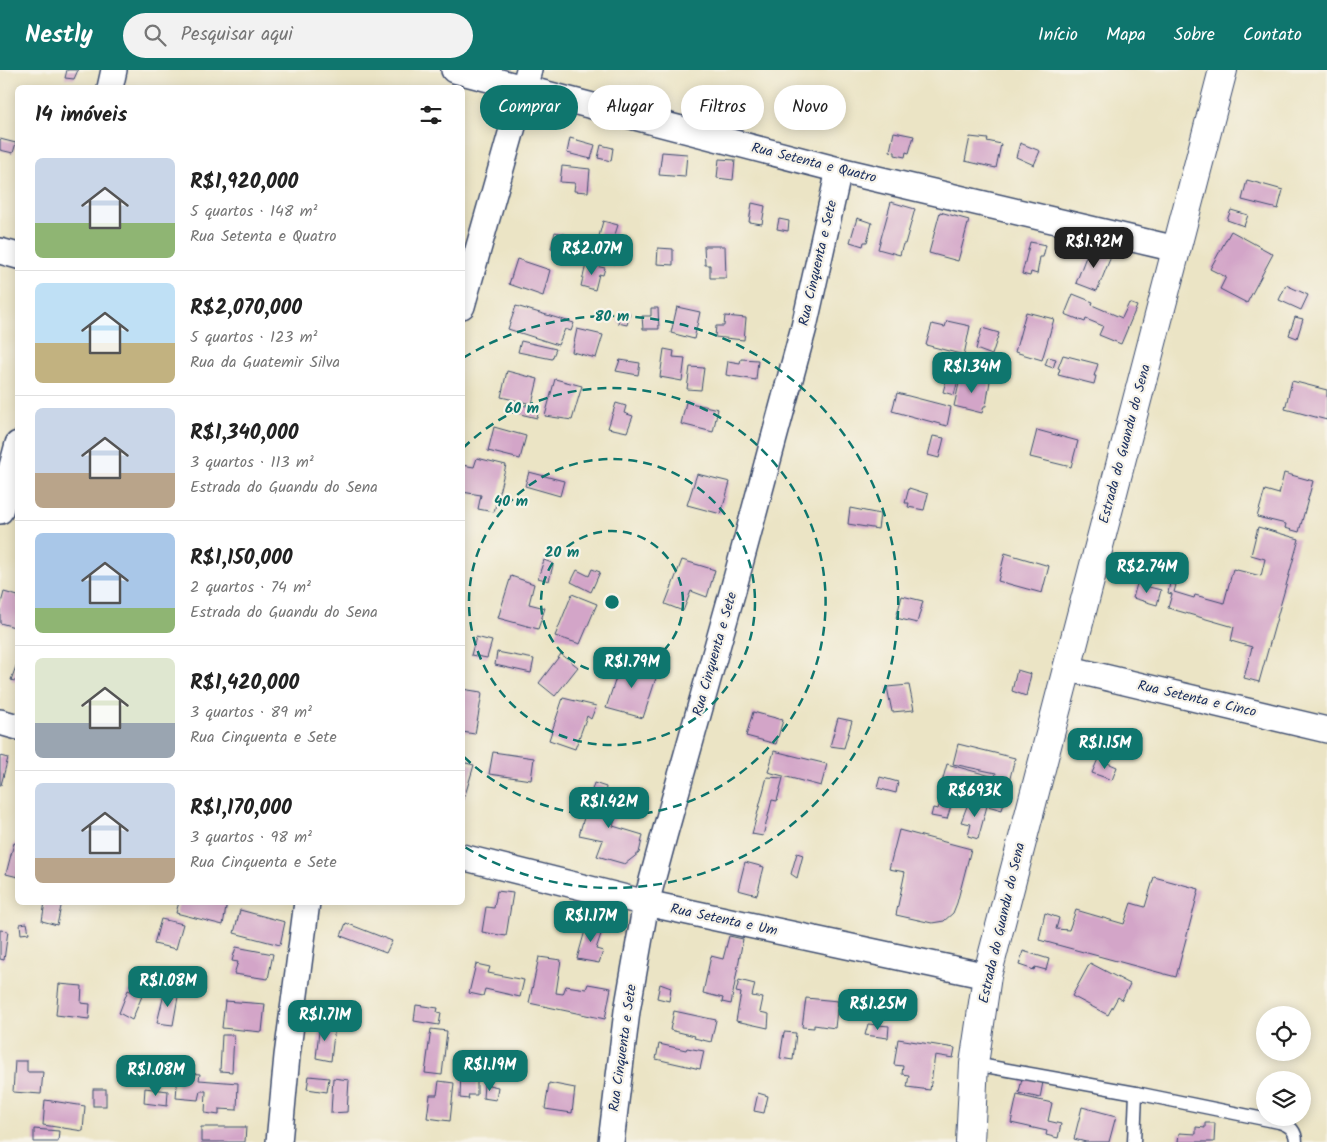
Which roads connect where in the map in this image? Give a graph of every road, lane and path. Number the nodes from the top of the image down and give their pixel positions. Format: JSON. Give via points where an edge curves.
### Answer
{"nodes":[{"id":1,"x":114,"y":70,"type":"edge"},
{"id":2,"x":454,"y":70,"type":"edge"},
{"id":3,"x":1223,"y":70,"type":"edge"},
{"id":4,"x":526,"y":80,"type":"edge"},
{"id":5,"x":111,"y":85,"type":"edge"},
{"id":6,"x":839,"y":170,"type":"junction"},
{"id":7,"x":1176,"y":248,"type":"junction"},
{"id":8,"x":0,"y":251,"type":"edge"},
{"id":9,"x":15,"y":255,"type":"edge"},
{"id":10,"x":465,"y":295,"type":"edge"},
{"id":11,"x":15,"y":455,"type":"edge"},
{"id":12,"x":0,"y":511,"type":"edge"},
{"id":13,"x":1066,"y":668,"type":"junction"},
{"id":14,"x":0,"y":722,"type":"edge"},
{"id":15,"x":15,"y":726,"type":"edge"},
{"id":16,"x":1327,"y":730,"type":"edge"},
{"id":17,"x":465,"y":858,"type":"edge"},
{"id":18,"x":646,"y":903,"type":"junction"},
{"id":19,"x":308,"y":905,"type":"edge"},
{"id":20,"x":987,"y":976,"type":"junction"},
{"id":21,"x":974,"y":1064,"type":"junction"},
{"id":22,"x":1136,"y":1092,"type":"junction"},
{"id":23,"x":279,"y":1142,"type":"edge"},
{"id":24,"x":611,"y":1142,"type":"edge"},
{"id":25,"x":970,"y":1142,"type":"edge"},
{"id":26,"x":1134,"y":1142,"type":"edge"},
{"id":27,"x":1296,"y":1142,"type":"edge"}],
"edges":[{"from":1,"to":5,"type":"street"},
{"from":2,"to":4,"type":"street","name":"Rua Setenta e Quatro"},
{"from":3,"to":7,"type":"main road","name":"Estrada do Guandu do Sena"},
{"from":4,"to":6,"type":"street","name":"Rua Setenta e Quatro"},
{"from":4,"to":10,"type":"street"},
{"from":6,"to":7,"type":"street","name":"Rua Setenta e Quatro"},
{"from":6,"to":18,"type":"street","name":"Rua Cinquenta e Sete","via":[[804,328]]},
{"from":7,"to":13,"type":"main road","name":"Estrada do Guandu do Sena"},
{"from":8,"to":9,"type":"street"},
{"from":11,"to":12,"type":"street"},
{"from":13,"to":16,"type":"street","name":"Rua Setenta e Cinco"},
{"from":13,"to":20,"type":"main road","name":"Estrada do Guandu do Sena"},
{"from":14,"to":15,"type":"street"},
{"from":17,"to":18,"type":"street","name":"Rua Setenta e Um"},
{"from":18,"to":20,"type":"street","name":"Rua Setenta e Um"},
{"from":18,"to":24,"type":"street","name":"Rua Cinquenta e Sete","via":[[627,1011]]},
{"from":19,"to":23,"type":"street"},
{"from":20,"to":21,"type":"main road","name":"Estrada do Guandu do Sena"},
{"from":21,"to":22,"type":"lane"},
{"from":21,"to":25,"type":"main road","name":"Estrada do Guandu do Sena"},
{"from":22,"to":26,"type":"lane"},
{"from":22,"to":27,"type":"lane","via":[[1279,1122],[1294,1130]]}]}
